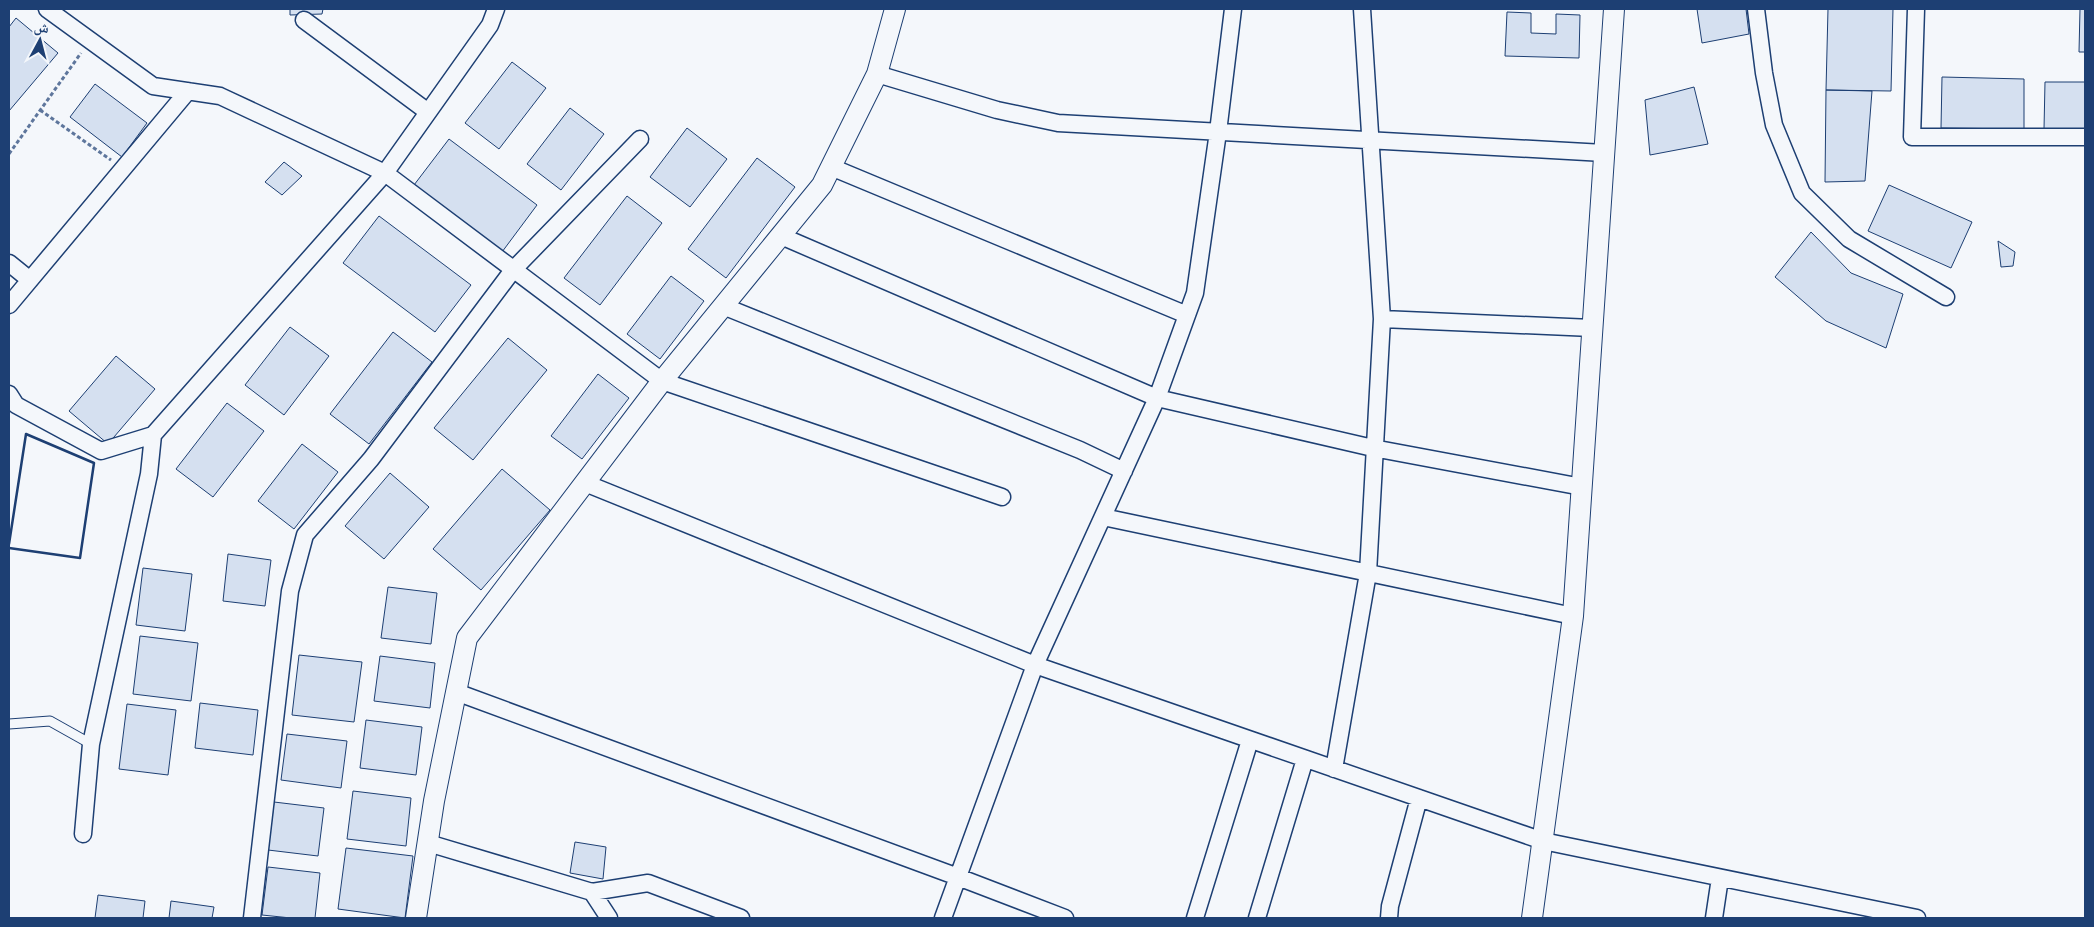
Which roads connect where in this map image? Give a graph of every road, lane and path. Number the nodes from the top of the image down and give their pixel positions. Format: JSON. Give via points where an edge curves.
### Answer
{"nodes":[{"id":1,"x":47,"y":9,"type":"edge"},
{"id":2,"x":496,"y":9,"type":"edge"},
{"id":3,"x":895,"y":9,"type":"edge"},
{"id":4,"x":1233,"y":9,"type":"edge"},
{"id":5,"x":1362,"y":9,"type":"edge"},
{"id":6,"x":1614,"y":9,"type":"edge"},
{"id":7,"x":1756,"y":9,"type":"edge"},
{"id":8,"x":1916,"y":9,"type":"edge"},
{"id":9,"x":304,"y":20,"type":"dead end"},
{"id":10,"x":90,"y":40,"type":"junction"},
{"id":11,"x":877,"y":74,"type":"junction"},
{"id":12,"x":188,"y":91,"type":"junction"},
{"id":13,"x":40,"y":110,"type":"junction"},
{"id":14,"x":428,"y":112,"type":"junction"},
{"id":15,"x":1218,"y":132,"type":"junction"},
{"id":16,"x":2085,"y":137,"type":"edge"},
{"id":17,"x":640,"y":139,"type":"dead end"},
{"id":18,"x":1370,"y":140,"type":"junction"},
{"id":19,"x":1604,"y":153,"type":"junction"},
{"id":20,"x":9,"y":154,"type":"edge"},
{"id":21,"x":831,"y":167,"type":"junction"},
{"id":22,"x":123,"y":169,"type":"junction"},
{"id":23,"x":385,"y":174,"type":"junction"},
{"id":24,"x":780,"y":236,"type":"junction"},
{"id":25,"x":9,"y":262,"type":"edge"},
{"id":26,"x":513,"y":270,"type":"junction"},
{"id":27,"x":30,"y":280,"type":"junction"},
{"id":28,"x":1946,"y":297,"type":"dead end"},
{"id":29,"x":9,"y":305,"type":"edge"},
{"id":30,"x":724,"y":306,"type":"junction"},
{"id":31,"x":1187,"y":315,"type":"junction"},
{"id":32,"x":1382,"y":319,"type":"junction"},
{"id":33,"x":1592,"y":328,"type":"junction"},
{"id":34,"x":662,"y":381,"type":"junction"},
{"id":35,"x":9,"y":394,"type":"edge"},
{"id":36,"x":1157,"y":398,"type":"junction"},
{"id":37,"x":153,"y":435,"type":"junction"},
{"id":38,"x":1374,"y":448,"type":"junction"},
{"id":39,"x":1124,"y":471,"type":"junction"},
{"id":40,"x":585,"y":483,"type":"junction"},
{"id":41,"x":1582,"y":487,"type":"junction"},
{"id":42,"x":1002,"y":497,"type":"dead end"},
{"id":43,"x":1103,"y":517,"type":"junction"},
{"id":44,"x":1368,"y":573,"type":"junction"},
{"id":45,"x":1573,"y":616,"type":"junction"},
{"id":46,"x":1035,"y":665,"type":"junction"},
{"id":47,"x":456,"y":692,"type":"junction"},
{"id":48,"x":9,"y":724,"type":"edge"},
{"id":49,"x":1250,"y":740,"type":"junction"},
{"id":50,"x":91,"y":744,"type":"junction"},
{"id":51,"x":1305,"y":759,"type":"junction"},
{"id":52,"x":1334,"y":769,"type":"junction"},
{"id":53,"x":1418,"y":798,"type":"junction"},
{"id":54,"x":83,"y":834,"type":"dead end"},
{"id":55,"x":1543,"y":840,"type":"junction"},
{"id":56,"x":428,"y":843,"type":"junction"},
{"id":57,"x":958,"y":877,"type":"junction"},
{"id":58,"x":1720,"y":878,"type":"junction"},
{"id":59,"x":592,"y":892,"type":"junction"},
{"id":60,"x":252,"y":918,"type":"edge"},
{"id":61,"x":416,"y":918,"type":"edge"},
{"id":62,"x":609,"y":918,"type":"edge"},
{"id":63,"x":741,"y":918,"type":"edge"},
{"id":64,"x":943,"y":918,"type":"edge"},
{"id":65,"x":1065,"y":918,"type":"edge"},
{"id":66,"x":1195,"y":918,"type":"edge"},
{"id":67,"x":1257,"y":918,"type":"edge"},
{"id":68,"x":1389,"y":918,"type":"edge"},
{"id":69,"x":1532,"y":918,"type":"edge"},
{"id":70,"x":1714,"y":918,"type":"edge"},
{"id":71,"x":1917,"y":918,"type":"edge"}],
"edges":[{"from":1,"to":10,"type":"street"},
{"from":2,"to":14,"type":"street","via":[[490,25]]},
{"from":3,"to":11,"type":"street"},
{"from":4,"to":15,"type":"street"},
{"from":5,"to":18,"type":"street"},
{"from":6,"to":19,"type":"street"},
{"from":7,"to":28,"type":"street","via":[[1774,125],[1802,193],[1849,239]]},
{"from":8,"to":16,"type":"street","via":[[1912,137]]},
{"from":9,"to":14,"type":"street"},
{"from":10,"to":12,"type":"street","via":[[153,86]]},
{"from":10,"to":13,"type":"path"},
{"from":11,"to":15,"type":"street","via":[[997,110],[1058,123]]},
{"from":11,"to":21,"type":"street"},
{"from":12,"to":22,"type":"street"},
{"from":12,"to":23,"type":"street","via":[[220,96]]},
{"from":13,"to":20,"type":"path"},
{"from":13,"to":22,"type":"path"},
{"from":14,"to":23,"type":"street"},
{"from":15,"to":18,"type":"street"},
{"from":15,"to":31,"type":"street","via":[[1195,293]]},
{"from":17,"to":26,"type":"street"},
{"from":18,"to":19,"type":"street"},
{"from":18,"to":32,"type":"street"},
{"from":19,"to":33,"type":"street"},
{"from":21,"to":24,"type":"street","via":[[822,185]]},
{"from":21,"to":31,"type":"street"},
{"from":22,"to":27,"type":"street"},
{"from":23,"to":26,"type":"street"},
{"from":23,"to":37,"type":"street"},
{"from":24,"to":30,"type":"street"},
{"from":24,"to":36,"type":"street"},
{"from":25,"to":27,"type":"street"},
{"from":26,"to":34,"type":"street"},
{"from":26,"to":60,"type":"street","via":[[371,459],[305,535],[290,590]]},
{"from":27,"to":29,"type":"street"},
{"from":30,"to":34,"type":"street"},
{"from":30,"to":39,"type":"street","via":[[1080,450]]},
{"from":31,"to":36,"type":"street"},
{"from":32,"to":33,"type":"street"},
{"from":32,"to":38,"type":"street"},
{"from":33,"to":41,"type":"street"},
{"from":34,"to":40,"type":"street"},
{"from":34,"to":42,"type":"street"},
{"from":35,"to":37,"type":"street","via":[[16,405],[102,451]]},
{"from":36,"to":38,"type":"street"},
{"from":36,"to":39,"type":"street"},
{"from":37,"to":50,"type":"street","via":[[149,474]]},
{"from":38,"to":41,"type":"street"},
{"from":38,"to":44,"type":"street"},
{"from":39,"to":43,"type":"street"},
{"from":40,"to":46,"type":"street"},
{"from":40,"to":47,"type":"street","via":[[467,638]]},
{"from":41,"to":45,"type":"street"},
{"from":43,"to":44,"type":"street"},
{"from":43,"to":46,"type":"street"},
{"from":44,"to":45,"type":"street"},
{"from":44,"to":52,"type":"street"},
{"from":45,"to":55,"type":"street"},
{"from":46,"to":49,"type":"street"},
{"from":46,"to":57,"type":"street"},
{"from":47,"to":56,"type":"street"},
{"from":47,"to":57,"type":"street"},
{"from":48,"to":50,"type":"lane","via":[[50,721]]},
{"from":49,"to":51,"type":"street"},
{"from":49,"to":66,"type":"street"},
{"from":50,"to":54,"type":"street"},
{"from":51,"to":52,"type":"street"},
{"from":51,"to":67,"type":"street"},
{"from":52,"to":53,"type":"street"},
{"from":53,"to":55,"type":"street"},
{"from":53,"to":68,"type":"street"},
{"from":55,"to":58,"type":"street"},
{"from":55,"to":69,"type":"street"},
{"from":56,"to":59,"type":"street"},
{"from":56,"to":61,"type":"street"},
{"from":57,"to":64,"type":"street"},
{"from":57,"to":65,"type":"street"},
{"from":58,"to":70,"type":"street"},
{"from":58,"to":71,"type":"street"},
{"from":59,"to":62,"type":"street"},
{"from":59,"to":63,"type":"street","via":[[648,883]]}]}
